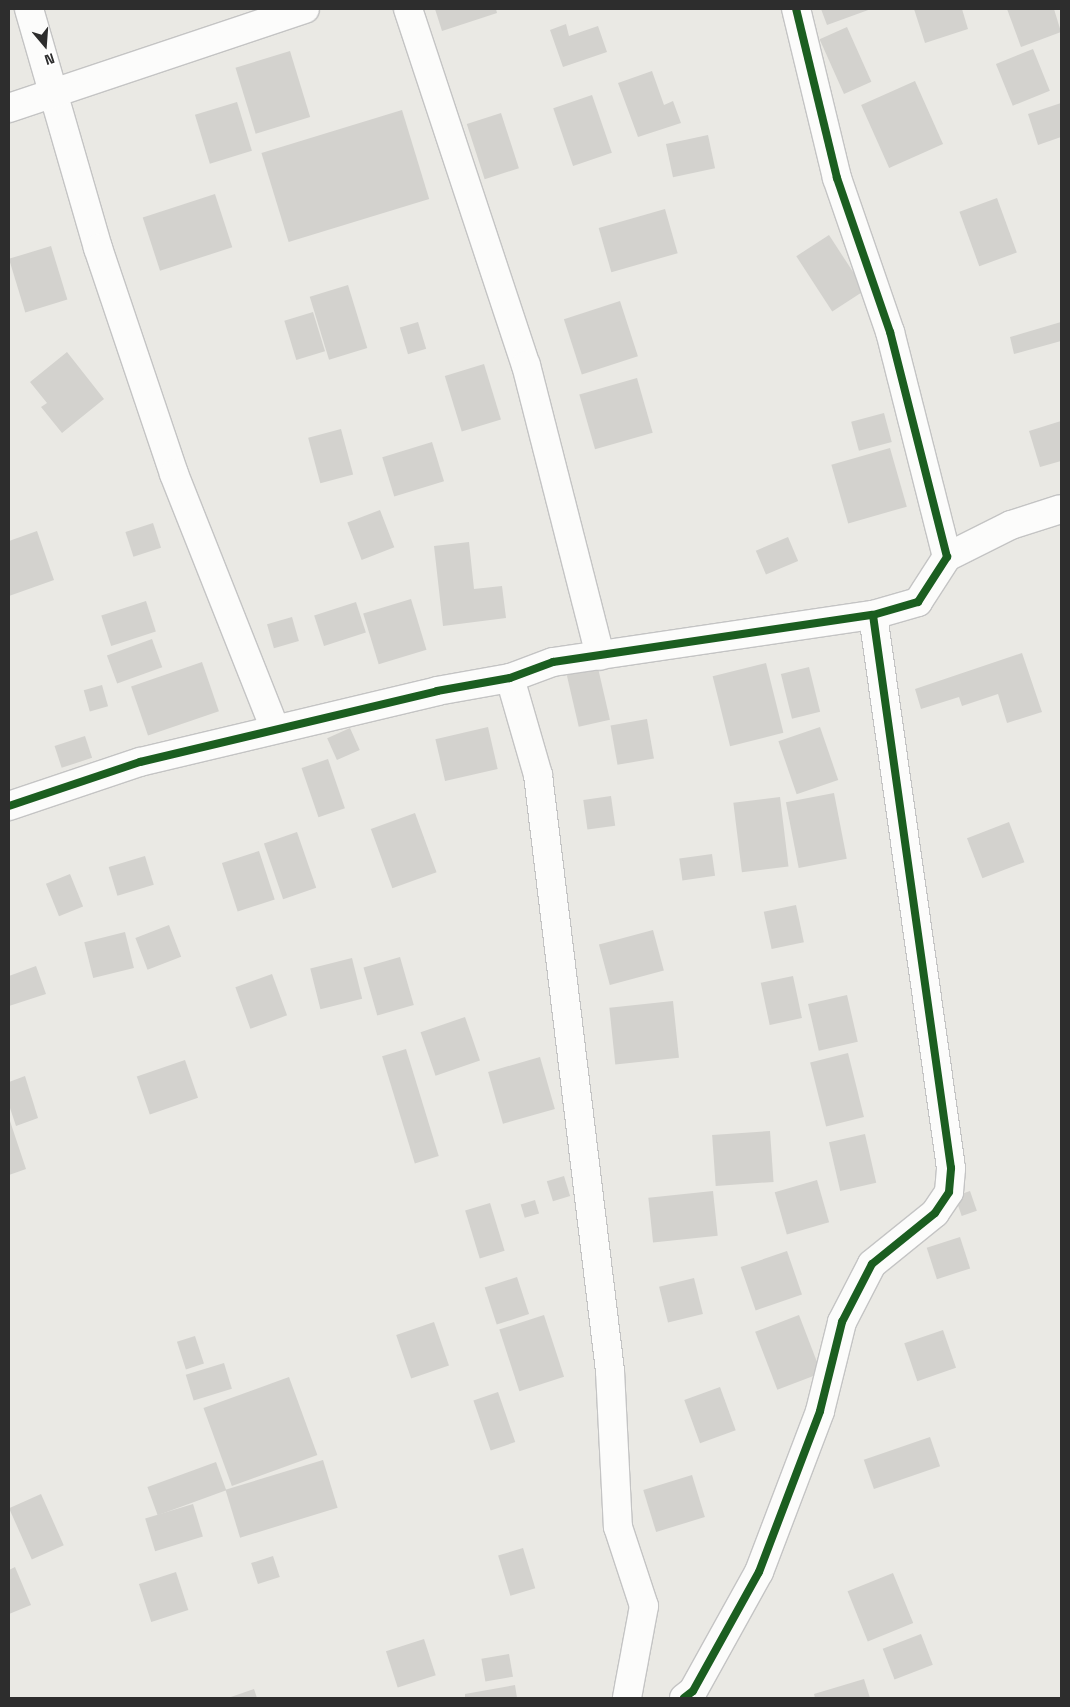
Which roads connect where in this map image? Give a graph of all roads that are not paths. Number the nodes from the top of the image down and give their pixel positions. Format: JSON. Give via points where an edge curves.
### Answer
{"nodes":[{"id":1,"x":29,"y":9,"type":"edge"},
{"id":2,"x":305,"y":9,"type":"edge"},
{"id":3,"x":408,"y":9,"type":"edge"},
{"id":4,"x":796,"y":9,"type":"edge"},
{"id":5,"x":55,"y":92,"type":"junction"},
{"id":6,"x":9,"y":108,"type":"edge"},
{"id":7,"x":1061,"y":509,"type":"edge"},
{"id":8,"x":947,"y":557,"type":"junction"},
{"id":9,"x":873,"y":615,"type":"junction"},
{"id":10,"x":600,"y":656,"type":"junction"},
{"id":11,"x":510,"y":678,"type":"junction"},
{"id":12,"x":275,"y":730,"type":"junction"},
{"id":13,"x":9,"y":806,"type":"edge"},
{"id":14,"x":626,"y":1698,"type":"edge"},
{"id":15,"x":684,"y":1698,"type":"edge"}],
"edges":[{"from":1,"to":5,"type":"street"},
{"from":2,"to":5,"type":"street"},
{"from":3,"to":10,"type":"street","via":[[526,366]]},
{"from":4,"to":8,"type":"street","via":[[837,178],[890,332]]},
{"from":5,"to":6,"type":"street"},
{"from":5,"to":12,"type":"street","via":[[98,248],[174,474]]},
{"from":7,"to":8,"type":"street","via":[[1012,525]]},
{"from":8,"to":9,"type":"street","via":[[918,602]]},
{"from":9,"to":10,"type":"street"},
{"from":9,"to":15,"type":"street","via":[[951,1168],[949,1192],[935,1214],[872,1264],[842,1322],[820,1411],[759,1572],[693,1691]]},
{"from":10,"to":11,"type":"street","via":[[553,662]]},
{"from":11,"to":12,"type":"street","via":[[438,691]]},
{"from":11,"to":14,"type":"street","via":[[539,784],[610,1371],[618,1528],[644,1606]]},
{"from":12,"to":13,"type":"street","via":[[140,762]]}]}
